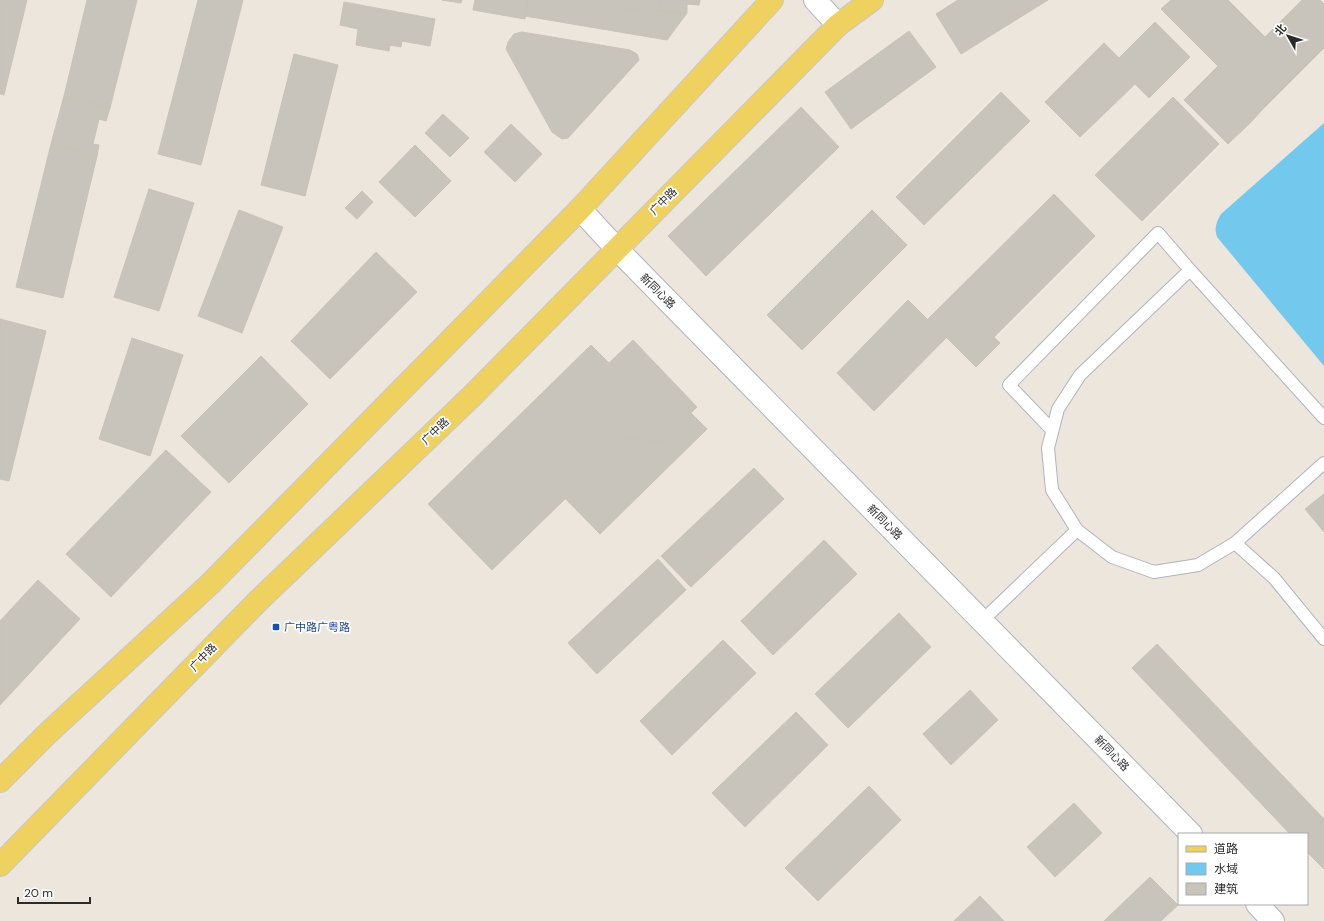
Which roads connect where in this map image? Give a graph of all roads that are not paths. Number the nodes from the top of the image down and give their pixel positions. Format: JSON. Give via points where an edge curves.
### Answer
{"nodes":[{"id":1,"x":772,"y":0,"type":"edge"},
{"id":2,"x":815,"y":0,"type":"edge"},
{"id":3,"x":872,"y":0,"type":"edge"},
{"id":4,"x":838,"y":25,"type":"junction"},
{"id":5,"x":580,"y":209,"type":"junction"},
{"id":6,"x":616,"y":248,"type":"junction"},
{"id":7,"x":1190,"y":270,"type":"junction"},
{"id":8,"x":1324,"y":418,"type":"edge"},
{"id":9,"x":1052,"y":430,"type":"junction"},
{"id":10,"x":1324,"y":463,"type":"edge"},
{"id":11,"x":1077,"y":530,"type":"junction"},
{"id":12,"x":1235,"y":544,"type":"junction"},
{"id":13,"x":983,"y":620,"type":"junction"},
{"id":14,"x":1324,"y":639,"type":"edge"},
{"id":15,"x":0,"y":781,"type":"edge"},
{"id":16,"x":1190,"y":833,"type":"edge"},
{"id":17,"x":0,"y":865,"type":"edge"},
{"id":18,"x":1258,"y":905,"type":"edge"},
{"id":19,"x":1273,"y":921,"type":"edge"}],
"edges":[{"from":1,"to":5,"type":"main road"},
{"from":2,"to":4,"type":"street"},
{"from":3,"to":4,"type":"main road","name":"广中路"},
{"from":4,"to":6,"type":"main road","name":"广中路"},
{"from":5,"to":6,"type":"street","name":"新同心路"},
{"from":5,"to":15,"type":"main road","via":[[210,584],[48,733]]},
{"from":6,"to":13,"type":"street","name":"新同心路"},
{"from":6,"to":17,"type":"main road","name":"广中路","via":[[472,396],[258,601]]},
{"from":7,"to":8,"type":"lane"},
{"from":7,"to":9,"type":"lane","via":[[1080,375],[1058,409]]},
{"from":7,"to":9,"type":"lane","via":[[1158,234],[1009,385]]},
{"from":9,"to":11,"type":"lane","via":[[1048,448],[1052,490]]},
{"from":10,"to":12,"type":"lane"},
{"from":11,"to":12,"type":"lane","via":[[1112,557],[1154,572],[1198,565]]},
{"from":11,"to":13,"type":"lane"},
{"from":12,"to":14,"type":"lane","via":[[1274,578]]},
{"from":13,"to":16,"type":"street","name":"新同心路"},
{"from":18,"to":19,"type":"street"}]}
